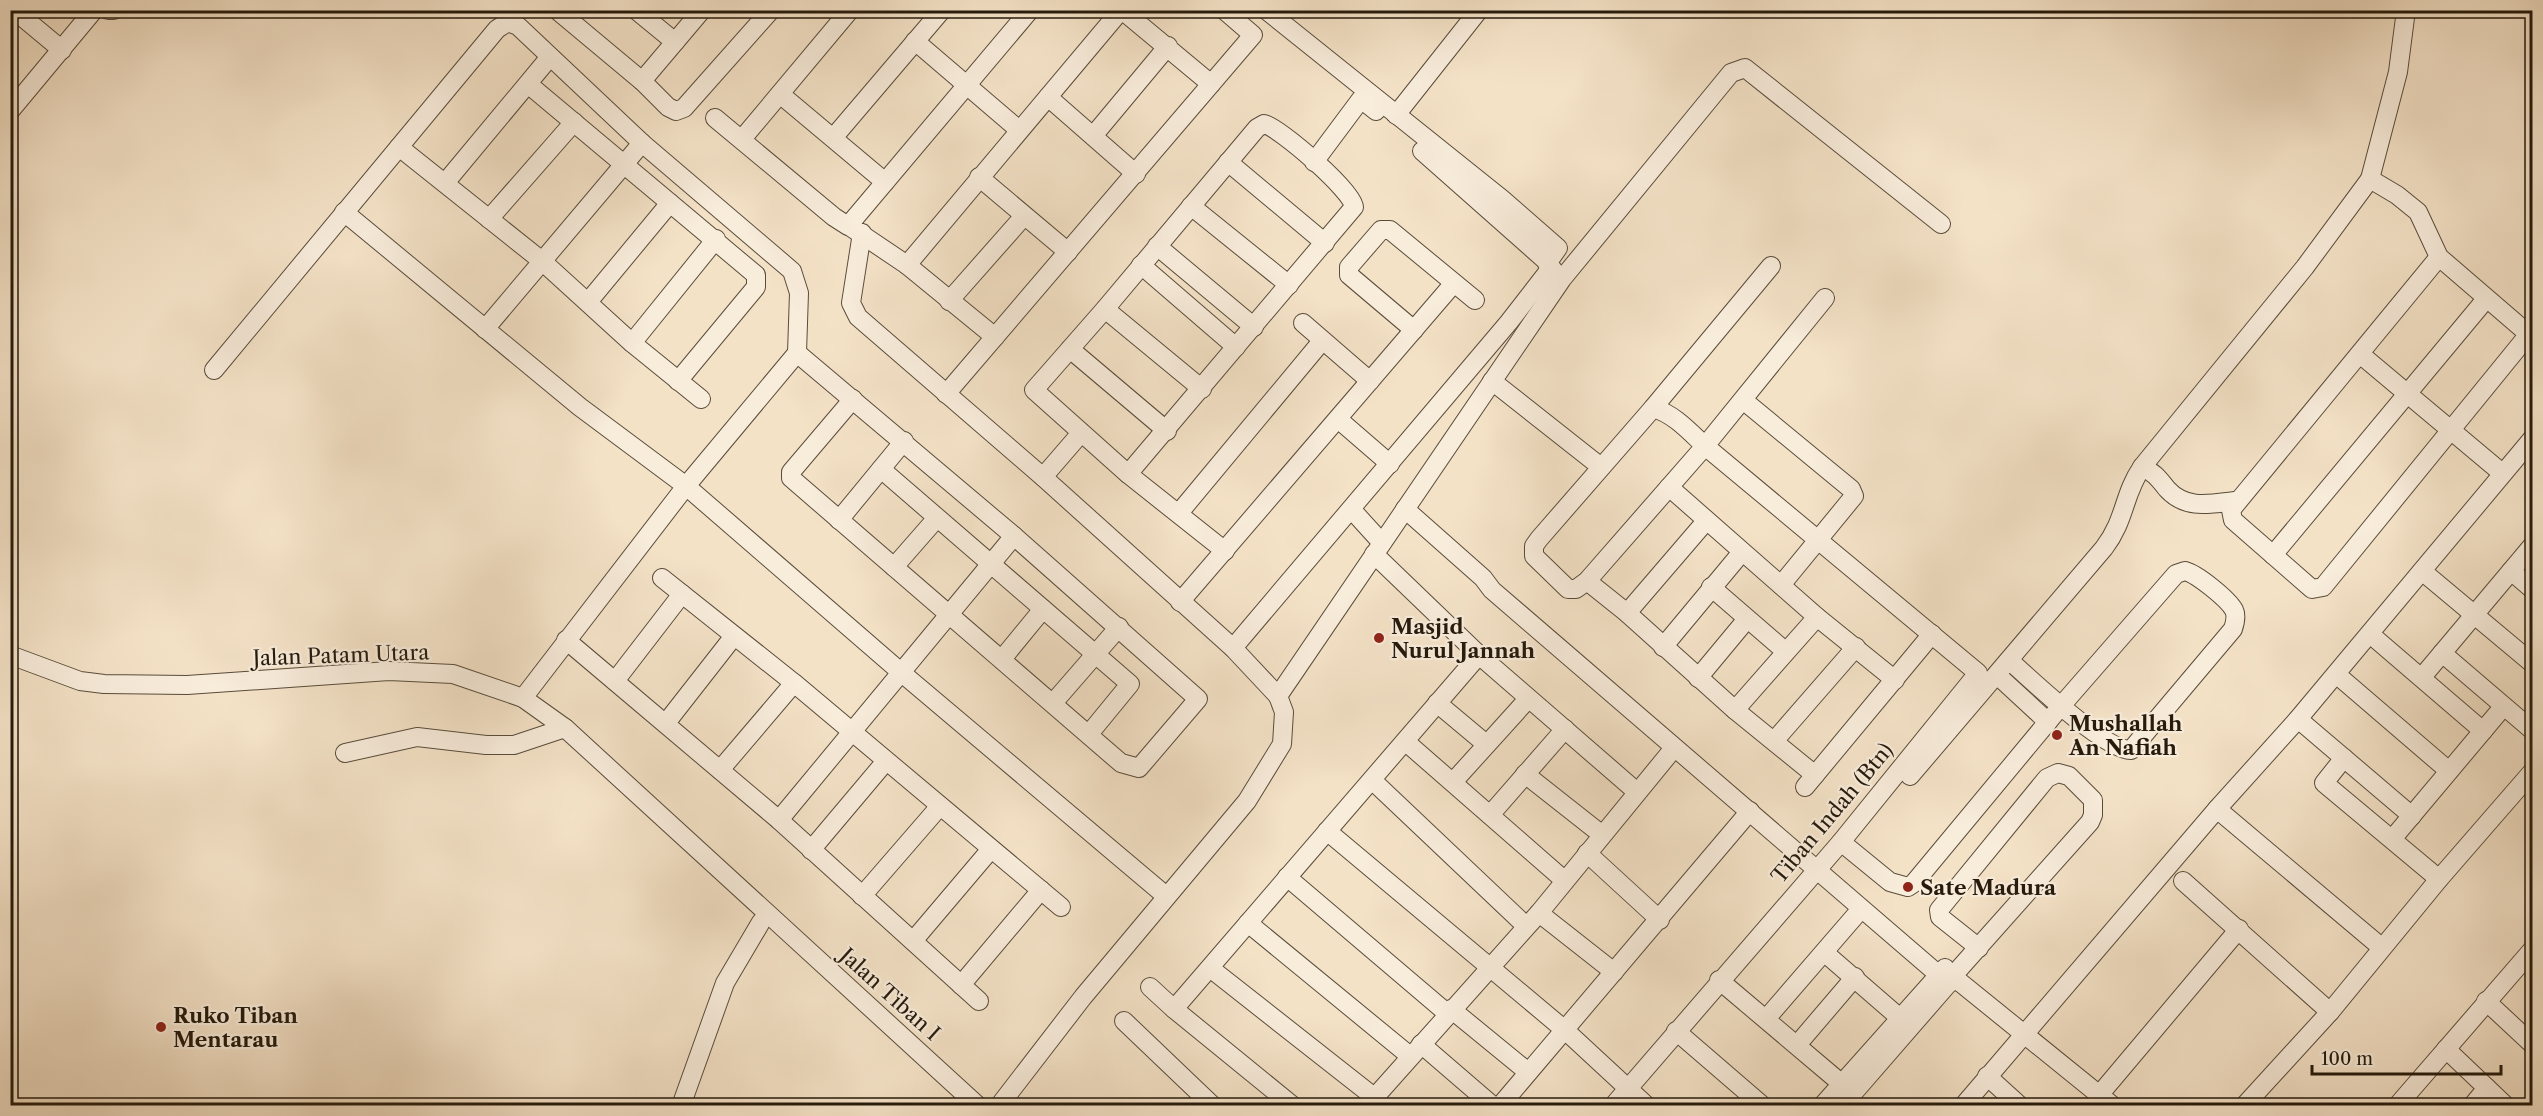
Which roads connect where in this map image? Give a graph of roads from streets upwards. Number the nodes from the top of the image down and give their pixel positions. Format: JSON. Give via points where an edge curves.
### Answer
{"nodes":[{"id":1,"x":94,"y":10,"type":"edge"},
{"id":2,"x":108,"y":10,"type":"edge"},
{"id":3,"x":114,"y":10,"type":"edge"},
{"id":4,"x":636,"y":10,"type":"edge"},
{"id":5,"x":702,"y":10,"type":"edge"},
{"id":6,"x":771,"y":10,"type":"edge"},
{"id":7,"x":850,"y":10,"type":"edge"},
{"id":8,"x":1030,"y":10,"type":"edge"},
{"id":9,"x":1122,"y":10,"type":"edge"},
{"id":10,"x":1224,"y":10,"type":"edge"},
{"id":11,"x":1266,"y":10,"type":"edge"},
{"id":12,"x":1479,"y":10,"type":"edge"},
{"id":13,"x":2406,"y":10,"type":"edge"},
{"id":14,"x":12,"y":11,"type":"edge"},
{"id":15,"x":941,"y":11,"type":"edge"},
{"id":16,"x":570,"y":14,"type":"edge"},
{"id":17,"x":915,"y":41,"type":"junction"},
{"id":18,"x":675,"y":42,"type":"junction"},
{"id":19,"x":1168,"y":46,"type":"junction"},
{"id":20,"x":62,"y":50,"type":"junction"},
{"id":21,"x":549,"y":57,"type":"junction"},
{"id":22,"x":642,"y":81,"type":"junction"},
{"id":23,"x":528,"y":84,"type":"junction"},
{"id":24,"x":1211,"y":84,"type":"junction"},
{"id":25,"x":966,"y":85,"type":"junction"},
{"id":26,"x":780,"y":94,"type":"junction"},
{"id":27,"x":1048,"y":97,"type":"junction"},
{"id":28,"x":10,"y":111,"type":"edge"},
{"id":29,"x":1396,"y":116,"type":"junction"},
{"id":30,"x":715,"y":118,"type":"dead end"},
{"id":31,"x":574,"y":122,"type":"junction"},
{"id":32,"x":1019,"y":130,"type":"junction"},
{"id":33,"x":1093,"y":136,"type":"junction"},
{"id":34,"x":832,"y":138,"type":"junction"},
{"id":35,"x":742,"y":139,"type":"junction"},
{"id":36,"x":642,"y":142,"type":"junction"},
{"id":37,"x":399,"y":147,"type":"junction"},
{"id":38,"x":624,"y":162,"type":"junction"},
{"id":39,"x":1228,"y":162,"type":"junction"},
{"id":40,"x":1314,"y":162,"type":"junction"},
{"id":41,"x":1136,"y":174,"type":"junction"},
{"id":42,"x":979,"y":177,"type":"junction"},
{"id":43,"x":2370,"y":179,"type":"junction"},
{"id":44,"x":885,"y":182,"type":"junction"},
{"id":45,"x":445,"y":183,"type":"junction"},
{"id":46,"x":670,"y":202,"type":"junction"},
{"id":47,"x":1191,"y":206,"type":"junction"},
{"id":48,"x":344,"y":212,"type":"junction"},
{"id":49,"x":1024,"y":216,"type":"junction"},
{"id":50,"x":489,"y":219,"type":"junction"},
{"id":51,"x":1941,"y":224,"type":"dead end"},
{"id":52,"x":855,"y":229,"type":"junction"},
{"id":53,"x":716,"y":239,"type":"junction"},
{"id":54,"x":1325,"y":243,"type":"junction"},
{"id":55,"x":1157,"y":246,"type":"junction"},
{"id":56,"x":1068,"y":252,"type":"junction"},
{"id":57,"x":2439,"y":257,"type":"junction"},
{"id":58,"x":542,"y":261,"type":"junction"},
{"id":59,"x":907,"y":265,"type":"junction"},
{"id":60,"x":1141,"y":265,"type":"junction"},
{"id":61,"x":1771,"y":266,"type":"dead end"},
{"id":62,"x":1553,"y":269,"type":"junction"},
{"id":63,"x":1454,"y":283,"type":"junction"},
{"id":64,"x":1289,"y":285,"type":"junction"},
{"id":65,"x":1826,"y":298,"type":"dead end"},
{"id":66,"x":2486,"y":299,"type":"junction"},
{"id":67,"x":1475,"y":300,"type":"dead end"},
{"id":68,"x":949,"y":301,"type":"junction"},
{"id":69,"x":588,"y":302,"type":"junction"},
{"id":70,"x":1105,"y":309,"type":"junction"},
{"id":71,"x":1303,"y":323,"type":"dead end"},
{"id":72,"x":1254,"y":327,"type":"junction"},
{"id":73,"x":485,"y":329,"type":"junction"},
{"id":74,"x":1414,"y":330,"type":"junction"},
{"id":75,"x":2531,"y":336,"type":"edge"},
{"id":76,"x":995,"y":338,"type":"junction"},
{"id":77,"x":1322,"y":341,"type":"junction"},
{"id":78,"x":632,"y":343,"type":"junction"},
{"id":79,"x":1236,"y":347,"type":"junction"},
{"id":80,"x":1070,"y":349,"type":"junction"},
{"id":81,"x":797,"y":353,"type":"junction"},
{"id":82,"x":2360,"y":354,"type":"junction"},
{"id":83,"x":214,"y":370,"type":"dead end"},
{"id":84,"x":678,"y":381,"type":"junction"},
{"id":85,"x":1370,"y":381,"type":"junction"},
{"id":86,"x":1492,"y":381,"type":"junction"},
{"id":87,"x":1202,"y":389,"type":"junction"},
{"id":88,"x":2409,"y":393,"type":"junction"},
{"id":89,"x":945,"y":394,"type":"junction"},
{"id":90,"x":701,"y":399,"type":"dead end"},
{"id":91,"x":854,"y":399,"type":"junction"},
{"id":92,"x":1743,"y":400,"type":"junction"},
{"id":93,"x":1653,"y":408,"type":"junction"},
{"id":94,"x":1338,"y":419,"type":"junction"},
{"id":95,"x":2451,"y":429,"type":"junction"},
{"id":96,"x":1167,"y":431,"type":"junction"},
{"id":97,"x":1081,"y":433,"type":"junction"},
{"id":98,"x":2532,"y":439,"type":"edge"},
{"id":99,"x":904,"y":441,"type":"junction"},
{"id":100,"x":1705,"y":446,"type":"junction"},
{"id":101,"x":1390,"y":464,"type":"junction"},
{"id":102,"x":1601,"y":467,"type":"junction"},
{"id":103,"x":2142,"y":467,"type":"junction"},
{"id":104,"x":881,"y":469,"type":"junction"},
{"id":105,"x":2502,"y":473,"type":"junction"},
{"id":106,"x":1128,"y":474,"type":"junction"},
{"id":107,"x":1043,"y":477,"type":"junction"},
{"id":108,"x":686,"y":486,"type":"junction"},
{"id":109,"x":1669,"y":487,"type":"junction"},
{"id":110,"x":2235,"y":501,"type":"junction"},
{"id":111,"x":1405,"y":509,"type":"junction"},
{"id":112,"x":1352,"y":510,"type":"junction"},
{"id":113,"x":1179,"y":513,"type":"junction"},
{"id":114,"x":936,"y":519,"type":"junction"},
{"id":115,"x":839,"y":520,"type":"junction"},
{"id":116,"x":1706,"y":521,"type":"junction"},
{"id":117,"x":1014,"y":536,"type":"junction"},
{"id":118,"x":1819,"y":541,"type":"junction"},
{"id":119,"x":2532,"y":546,"type":"edge"},
{"id":120,"x":1378,"y":549,"type":"junction"},
{"id":121,"x":1226,"y":551,"type":"junction"},
{"id":122,"x":1742,"y":552,"type":"junction"},
{"id":123,"x":2273,"y":555,"type":"junction"},
{"id":124,"x":991,"y":564,"type":"junction"},
{"id":125,"x":894,"y":567,"type":"junction"},
{"id":126,"x":2422,"y":570,"type":"junction"},
{"id":127,"x":2511,"y":571,"type":"junction"},
{"id":128,"x":662,"y":578,"type":"dead end"},
{"id":129,"x":1587,"y":581,"type":"junction"},
{"id":130,"x":1781,"y":585,"type":"junction"},
{"id":131,"x":1711,"y":587,"type":"junction"},
{"id":132,"x":2532,"y":589,"type":"edge"},
{"id":133,"x":682,"y":594,"type":"junction"},
{"id":134,"x":1180,"y":602,"type":"junction"},
{"id":135,"x":1043,"y":609,"type":"junction"},
{"id":136,"x":1627,"y":613,"type":"junction"},
{"id":137,"x":950,"y":614,"type":"junction"},
{"id":138,"x":2474,"y":614,"type":"junction"},
{"id":139,"x":1817,"y":617,"type":"junction"},
{"id":140,"x":1747,"y":619,"type":"junction"},
{"id":141,"x":1119,"y":627,"type":"junction"},
{"id":142,"x":1932,"y":634,"type":"junction"},
{"id":143,"x":2370,"y":634,"type":"junction"},
{"id":144,"x":734,"y":636,"type":"junction"},
{"id":145,"x":566,"y":640,"type":"junction"},
{"id":146,"x":1664,"y":647,"type":"junction"},
{"id":147,"x":1856,"y":647,"type":"junction"},
{"id":148,"x":1233,"y":648,"type":"junction"},
{"id":149,"x":1785,"y":651,"type":"junction"},
{"id":150,"x":2442,"y":653,"type":"junction"},
{"id":151,"x":1095,"y":654,"type":"junction"},
{"id":152,"x":10,"y":655,"type":"edge"},
{"id":153,"x":1479,"y":655,"type":"junction"},
{"id":154,"x":1002,"y":659,"type":"junction"},
{"id":155,"x":2009,"y":660,"type":"junction"},
{"id":156,"x":2532,"y":663,"type":"edge"},
{"id":157,"x":903,"y":674,"type":"junction"},
{"id":158,"x":2336,"y":674,"type":"junction"},
{"id":159,"x":1997,"y":675,"type":"junction"},
{"id":160,"x":1698,"y":678,"type":"junction"},
{"id":161,"x":2422,"y":678,"type":"junction"},
{"id":162,"x":1895,"y":680,"type":"junction"},
{"id":163,"x":2031,"y":680,"type":"junction"},
{"id":164,"x":615,"y":681,"type":"junction"},
{"id":165,"x":794,"y":683,"type":"junction"},
{"id":166,"x":2020,"y":695,"type":"junction"},
{"id":167,"x":1278,"y":696,"type":"junction"},
{"id":168,"x":524,"y":698,"type":"junction"},
{"id":169,"x":1528,"y":699,"type":"junction"},
{"id":170,"x":1053,"y":703,"type":"junction"},
{"id":171,"x":1437,"y":703,"type":"junction"},
{"id":172,"x":2061,"y":706,"type":"junction"},
{"id":173,"x":2503,"y":707,"type":"junction"},
{"id":174,"x":1735,"y":710,"type":"junction"},
{"id":175,"x":2298,"y":719,"type":"junction"},
{"id":176,"x":2048,"y":722,"type":"junction"},
{"id":177,"x":666,"y":723,"type":"junction"},
{"id":178,"x":565,"y":728,"type":"junction"},
{"id":179,"x":1565,"y":729,"type":"junction"},
{"id":180,"x":2532,"y":730,"type":"edge"},
{"id":181,"x":2483,"y":731,"type":"junction"},
{"id":182,"x":852,"y":733,"type":"junction"},
{"id":183,"x":1089,"y":734,"type":"junction"},
{"id":184,"x":1775,"y":740,"type":"junction"},
{"id":185,"x":1407,"y":742,"type":"junction"},
{"id":186,"x":1486,"y":744,"type":"junction"},
{"id":187,"x":1674,"y":748,"type":"junction"},
{"id":188,"x":345,"y":753,"type":"dead end"},
{"id":189,"x":2344,"y":758,"type":"junction"},
{"id":190,"x":886,"y":761,"type":"junction"},
{"id":191,"x":720,"y":770,"type":"junction"},
{"id":192,"x":2450,"y":771,"type":"junction"},
{"id":193,"x":2532,"y":772,"type":"edge"},
{"id":194,"x":1525,"y":774,"type":"junction"},
{"id":195,"x":1372,"y":780,"type":"junction"},
{"id":196,"x":1453,"y":782,"type":"junction"},
{"id":197,"x":1637,"y":792,"type":"junction"},
{"id":198,"x":940,"y":806,"type":"junction"},
{"id":199,"x":2217,"y":809,"type":"junction"},
{"id":200,"x":1750,"y":811,"type":"junction"},
{"id":201,"x":1490,"y":815,"type":"junction"},
{"id":202,"x":2412,"y":816,"type":"junction"},
{"id":203,"x":779,"y":820,"type":"junction"},
{"id":204,"x":1327,"y":831,"type":"junction"},
{"id":205,"x":1601,"y":834,"type":"junction"},
{"id":206,"x":2393,"y":838,"type":"junction"},
{"id":207,"x":1844,"y":845,"type":"junction"},
{"id":208,"x":991,"y":849,"type":"junction"},
{"id":209,"x":811,"y":850,"type":"junction"},
{"id":210,"x":1587,"y":853,"type":"junction"},
{"id":211,"x":1815,"y":868,"type":"junction"},
{"id":212,"x":1287,"y":877,"type":"junction"},
{"id":213,"x":2439,"y":879,"type":"junction"},
{"id":214,"x":1564,"y":880,"type":"junction"},
{"id":215,"x":2182,"y":881,"type":"dead end"},
{"id":216,"x":1041,"y":890,"type":"junction"},
{"id":217,"x":862,"y":896,"type":"junction"},
{"id":218,"x":1166,"y":896,"type":"junction"},
{"id":219,"x":1061,"y":908,"type":"dead end"},
{"id":220,"x":1861,"y":909,"type":"junction"},
{"id":221,"x":1539,"y":913,"type":"junction"},
{"id":222,"x":766,"y":919,"type":"junction"},
{"id":223,"x":1660,"y":920,"type":"junction"},
{"id":224,"x":1248,"y":924,"type":"junction"},
{"id":225,"x":1526,"y":926,"type":"junction"},
{"id":226,"x":2239,"y":929,"type":"junction"},
{"id":227,"x":913,"y":941,"type":"junction"},
{"id":228,"x":2381,"y":947,"type":"junction"},
{"id":229,"x":1979,"y":948,"type":"junction"},
{"id":230,"x":2532,"y":950,"type":"edge"},
{"id":231,"x":1825,"y":953,"type":"junction"},
{"id":232,"x":1210,"y":968,"type":"junction"},
{"id":233,"x":1489,"y":969,"type":"junction"},
{"id":234,"x":1959,"y":969,"type":"junction"},
{"id":235,"x":1614,"y":972,"type":"junction"},
{"id":236,"x":1855,"y":977,"type":"junction"},
{"id":237,"x":1943,"y":979,"type":"junction"},
{"id":238,"x":1719,"y":980,"type":"junction"},
{"id":239,"x":961,"y":985,"type":"junction"},
{"id":240,"x":1150,"y":987,"type":"dead end"},
{"id":241,"x":979,"y":1000,"type":"dead end"},
{"id":242,"x":2486,"y":1001,"type":"junction"},
{"id":243,"x":1174,"y":1009,"type":"junction"},
{"id":244,"x":1449,"y":1011,"type":"junction"},
{"id":245,"x":2330,"y":1012,"type":"junction"},
{"id":246,"x":1900,"y":1018,"type":"junction"},
{"id":247,"x":1766,"y":1019,"type":"junction"},
{"id":248,"x":1124,"y":1021,"type":"dead end"},
{"id":249,"x":2026,"y":1030,"type":"junction"},
{"id":250,"x":1566,"y":1031,"type":"junction"},
{"id":251,"x":1676,"y":1031,"type":"junction"},
{"id":252,"x":2532,"y":1044,"type":"edge"},
{"id":253,"x":1797,"y":1045,"type":"junction"},
{"id":254,"x":2446,"y":1049,"type":"junction"},
{"id":255,"x":1415,"y":1050,"type":"junction"},
{"id":256,"x":1528,"y":1072,"type":"junction"},
{"id":257,"x":1988,"y":1076,"type":"junction"},
{"id":258,"x":1842,"y":1084,"type":"junction"},
{"id":259,"x":1628,"y":1087,"type":"junction"},
{"id":260,"x":2487,"y":1088,"type":"junction"},
{"id":261,"x":2107,"y":1100,"type":"edge"},
{"id":262,"x":1370,"y":1101,"type":"edge"},
{"id":263,"x":681,"y":1106,"type":"edge"},
{"id":264,"x":967,"y":1106,"type":"edge"},
{"id":265,"x":978,"y":1106,"type":"edge"},
{"id":266,"x":999,"y":1106,"type":"edge"},
{"id":267,"x":1213,"y":1106,"type":"edge"},
{"id":268,"x":1293,"y":1106,"type":"edge"},
{"id":269,"x":1493,"y":1106,"type":"edge"},
{"id":270,"x":1500,"y":1106,"type":"edge"},
{"id":271,"x":1613,"y":1106,"type":"edge"},
{"id":272,"x":1647,"y":1106,"type":"edge"},
{"id":273,"x":1763,"y":1106,"type":"edge"},
{"id":274,"x":1822,"y":1106,"type":"edge"},
{"id":275,"x":1842,"y":1106,"type":"edge"},
{"id":276,"x":1963,"y":1106,"type":"edge"},
{"id":277,"x":2020,"y":1106,"type":"edge"},
{"id":278,"x":2244,"y":1106,"type":"edge"},
{"id":279,"x":2397,"y":1106,"type":"edge"},
{"id":280,"x":2472,"y":1106,"type":"edge"},
{"id":281,"x":2506,"y":1106,"type":"edge"}],
"edges":[{"from":1,"to":20,"type":"street"},
{"from":2,"to":3,"type":"street"},
{"from":4,"to":18,"type":"street"},
{"from":5,"to":18,"type":"street"},
{"from":6,"to":22,"type":"street","via":[[684,108],[676,111],[668,107]]},
{"from":7,"to":26,"type":"street"},
{"from":8,"to":25,"type":"street"},
{"from":9,"to":19,"type":"street"},
{"from":9,"to":27,"type":"street"},
{"from":10,"to":24,"type":"street","via":[[1252,35]]},
{"from":11,"to":29,"type":"street"},
{"from":12,"to":29,"type":"street"},
{"from":13,"to":43,"type":"street","via":[[2398,72]]},
{"from":14,"to":20,"type":"street"},
{"from":15,"to":17,"type":"street"},
{"from":16,"to":22,"type":"street"},
{"from":17,"to":25,"type":"street"},
{"from":17,"to":34,"type":"street"},
{"from":18,"to":22,"type":"street"},
{"from":19,"to":24,"type":"street"},
{"from":19,"to":33,"type":"street"},
{"from":20,"to":28,"type":"street"},
{"from":21,"to":23,"type":"street"},
{"from":21,"to":36,"type":"street"},
{"from":21,"to":37,"type":"street","via":[[518,26],[503,24]]},
{"from":23,"to":31,"type":"street"},
{"from":23,"to":45,"type":"street"},
{"from":24,"to":41,"type":"street"},
{"from":25,"to":32,"type":"street"},
{"from":25,"to":44,"type":"street"},
{"from":26,"to":34,"type":"street"},
{"from":26,"to":35,"type":"street"},
{"from":27,"to":32,"type":"street"},
{"from":27,"to":33,"type":"street"},
{"from":29,"to":62,"type":"street","via":[[1558,248]]},
{"from":30,"to":35,"type":"street"},
{"from":31,"to":38,"type":"street"},
{"from":31,"to":50,"type":"street"},
{"from":32,"to":42,"type":"street"},
{"from":33,"to":41,"type":"street"},
{"from":34,"to":44,"type":"street"},
{"from":35,"to":52,"type":"street","via":[[834,217]]},
{"from":36,"to":38,"type":"street"},
{"from":36,"to":81,"type":"street","via":[[792,271],[799,294]]},
{"from":37,"to":45,"type":"street"},
{"from":37,"to":48,"type":"street"},
{"from":38,"to":46,"type":"street"},
{"from":38,"to":58,"type":"street"},
{"from":39,"to":40,"type":"street","via":[[1264,124],[1273,127]]},
{"from":39,"to":47,"type":"street"},
{"from":39,"to":54,"type":"street"},
{"from":40,"to":54,"type":"street","via":[[1352,196],[1355,204]]},
{"from":40,"to":62,"type":"street","via":[[1361,99]]},
{"from":41,"to":56,"type":"street"},
{"from":42,"to":49,"type":"street"},
{"from":42,"to":59,"type":"street"},
{"from":43,"to":57,"type":"street","via":[[2418,212]]},
{"from":43,"to":103,"type":"street","via":[[2298,276]]},
{"from":44,"to":52,"type":"street"},
{"from":45,"to":50,"type":"street"},
{"from":46,"to":53,"type":"street"},
{"from":46,"to":69,"type":"street"},
{"from":47,"to":55,"type":"street"},
{"from":47,"to":64,"type":"street"},
{"from":48,"to":73,"type":"street"},
{"from":48,"to":83,"type":"street"},
{"from":49,"to":56,"type":"street"},
{"from":49,"to":68,"type":"street"},
{"from":50,"to":58,"type":"street"},
{"from":51,"to":62,"type":"street","via":[[1745,69],[1731,73]]},
{"from":52,"to":59,"type":"street"},
{"from":52,"to":89,"type":"street","via":[[853,310]]},
{"from":53,"to":78,"type":"street"},
{"from":53,"to":84,"type":"street","via":[[756,275],[756,287]]},
{"from":54,"to":64,"type":"street"},
{"from":55,"to":60,"type":"street"},
{"from":55,"to":72,"type":"street"},
{"from":56,"to":76,"type":"street"},
{"from":57,"to":66,"type":"street"},
{"from":57,"to":82,"type":"street"},
{"from":58,"to":69,"type":"street"},
{"from":58,"to":73,"type":"street"},
{"from":59,"to":68,"type":"street"},
{"from":60,"to":70,"type":"street"},
{"from":60,"to":79,"type":"street"},
{"from":61,"to":93,"type":"street"},
{"from":62,"to":86,"type":"street"},
{"from":62,"to":101,"type":"street"},
{"from":63,"to":67,"type":"street"},
{"from":63,"to":74,"type":"street"},
{"from":63,"to":74,"type":"street","via":[[1390,230],[1381,230],[1349,267],[1349,275]]},
{"from":64,"to":72,"type":"street"},
{"from":65,"to":92,"type":"street"},
{"from":66,"to":75,"type":"street"},
{"from":66,"to":88,"type":"street"},
{"from":68,"to":76,"type":"street"},
{"from":69,"to":78,"type":"street"},
{"from":70,"to":80,"type":"street"},
{"from":70,"to":87,"type":"street"},
{"from":71,"to":77,"type":"street"},
{"from":72,"to":79,"type":"street"},
{"from":73,"to":108,"type":"street"},
{"from":74,"to":85,"type":"street"},
{"from":75,"to":95,"type":"street"},
{"from":76,"to":89,"type":"street"},
{"from":77,"to":85,"type":"street"},
{"from":77,"to":113,"type":"street"},
{"from":78,"to":84,"type":"street"},
{"from":79,"to":87,"type":"street"},
{"from":80,"to":96,"type":"street"},
{"from":80,"to":97,"type":"street","via":[[1034,390]]},
{"from":81,"to":91,"type":"street"},
{"from":81,"to":108,"type":"street"},
{"from":82,"to":88,"type":"street"},
{"from":82,"to":110,"type":"street"},
{"from":84,"to":90,"type":"street"},
{"from":85,"to":94,"type":"street"},
{"from":86,"to":102,"type":"street"},
{"from":86,"to":111,"type":"street"},
{"from":87,"to":96,"type":"street"},
{"from":88,"to":95,"type":"street"},
{"from":88,"to":123,"type":"street"},
{"from":89,"to":107,"type":"street"},
{"from":91,"to":99,"type":"street"},
{"from":91,"to":115,"type":"street","via":[[791,472],[797,485]]},
{"from":92,"to":100,"type":"street"},
{"from":92,"to":118,"type":"street","via":[[1851,489],[1851,504]]},
{"from":93,"to":100,"type":"street","via":[[1678,421]]},
{"from":93,"to":102,"type":"street"},
{"from":94,"to":101,"type":"street"},
{"from":94,"to":121,"type":"street"},
{"from":95,"to":105,"type":"street"},
{"from":95,"to":123,"type":"street","via":[[2323,587],[2312,589]]},
{"from":96,"to":106,"type":"street"},
{"from":97,"to":106,"type":"street"},
{"from":97,"to":107,"type":"street"},
{"from":98,"to":105,"type":"street"},
{"from":99,"to":104,"type":"street"},
{"from":99,"to":117,"type":"street"},
{"from":100,"to":109,"type":"street"},
{"from":100,"to":118,"type":"street"},
{"from":101,"to":112,"type":"street"},
{"from":102,"to":129,"type":"street","via":[[1533,551],[1568,589],[1576,589]]},
{"from":103,"to":110,"type":"street","via":[[2152,471],[2186,503]]},
{"from":103,"to":155,"type":"street","via":[[2131,484],[2115,533]]},
{"from":104,"to":114,"type":"street"},
{"from":104,"to":115,"type":"street"},
{"from":105,"to":126,"type":"street"},
{"from":106,"to":113,"type":"street"},
{"from":107,"to":134,"type":"street"},
{"from":108,"to":145,"type":"street"},
{"from":108,"to":157,"type":"street"},
{"from":109,"to":116,"type":"street"},
{"from":109,"to":129,"type":"street"},
{"from":110,"to":123,"type":"street","via":[[2231,517]]},
{"from":111,"to":120,"type":"street"},
{"from":111,"to":187,"type":"street"},
{"from":112,"to":120,"type":"street"},
{"from":112,"to":148,"type":"street"},
{"from":113,"to":121,"type":"street"},
{"from":114,"to":124,"type":"street"},
{"from":114,"to":125,"type":"street"},
{"from":115,"to":125,"type":"street"},
{"from":116,"to":122,"type":"street"},
{"from":116,"to":136,"type":"street"},
{"from":117,"to":124,"type":"street"},
{"from":117,"to":141,"type":"street"},
{"from":118,"to":130,"type":"street"},
{"from":118,"to":142,"type":"street"},
{"from":119,"to":127,"type":"street"},
{"from":120,"to":153,"type":"street"},
{"from":120,"to":167,"type":"street"},
{"from":121,"to":134,"type":"street"},
{"from":122,"to":130,"type":"street"},
{"from":122,"to":131,"type":"street"},
{"from":124,"to":135,"type":"street"},
{"from":124,"to":137,"type":"street"},
{"from":125,"to":137,"type":"street"},
{"from":126,"to":138,"type":"street"},
{"from":126,"to":143,"type":"street"},
{"from":127,"to":132,"type":"street"},
{"from":127,"to":138,"type":"street"},
{"from":128,"to":133,"type":"street"},
{"from":129,"to":136,"type":"street"},
{"from":130,"to":139,"type":"street"},
{"from":131,"to":140,"type":"street"},
{"from":131,"to":146,"type":"street"},
{"from":133,"to":144,"type":"street"},
{"from":133,"to":164,"type":"street"},
{"from":134,"to":148,"type":"street"},
{"from":135,"to":151,"type":"street"},
{"from":135,"to":154,"type":"street"},
{"from":136,"to":146,"type":"street"},
{"from":137,"to":154,"type":"street"},
{"from":137,"to":157,"type":"street"},
{"from":138,"to":150,"type":"street"},
{"from":138,"to":156,"type":"street"},
{"from":139,"to":147,"type":"street"},
{"from":139,"to":149,"type":"street"},
{"from":140,"to":149,"type":"street"},
{"from":140,"to":160,"type":"street"},
{"from":141,"to":151,"type":"street"},
{"from":141,"to":183,"type":"street","via":[[1198,699],[1139,768],[1121,763]]},
{"from":142,"to":162,"type":"street"},
{"from":142,"to":207,"type":"street","name":"Tiban Indah (Btn)","via":[[1978,673]]},
{"from":143,"to":158,"type":"street"},
{"from":143,"to":161,"type":"street"},
{"from":144,"to":165,"type":"street"},
{"from":144,"to":177,"type":"street"},
{"from":145,"to":164,"type":"street"},
{"from":145,"to":168,"type":"street"},
{"from":146,"to":160,"type":"street"},
{"from":147,"to":162,"type":"street"},
{"from":147,"to":184,"type":"street"},
{"from":148,"to":167,"type":"street"},
{"from":149,"to":174,"type":"street"},
{"from":150,"to":161,"type":"street"},
{"from":150,"to":173,"type":"street"},
{"from":151,"to":170,"type":"street"},
{"from":151,"to":183,"type":"street","via":[[1130,684]]},
{"from":152,"to":168,"type":"street","name":"Jalan Patam Utara","via":[[80,681],[104,684],[187,685],[389,671],[453,674]]},
{"from":153,"to":169,"type":"street"},
{"from":153,"to":171,"type":"street"},
{"from":154,"to":170,"type":"street"},
{"from":155,"to":159,"type":"street"},
{"from":155,"to":163,"type":"street"},
{"from":157,"to":182,"type":"street"},
{"from":157,"to":218,"type":"street"},
{"from":158,"to":175,"type":"street"},
{"from":158,"to":192,"type":"street"},
{"from":159,"to":166,"type":"street"},
{"from":159,"to":207,"type":"street"},
{"from":160,"to":174,"type":"street"},
{"from":161,"to":181,"type":"street"},
{"from":162,"to":184,"type":"street","via":[[1810,781]]},
{"from":163,"to":166,"type":"street"},
{"from":163,"to":172,"type":"street"},
{"from":164,"to":177,"type":"street"},
{"from":165,"to":182,"type":"street"},
{"from":165,"to":191,"type":"street"},
{"from":166,"to":176,"type":"street"},
{"from":167,"to":218,"type":"street","via":[[1284,712],[1282,744],[1247,801]]},
{"from":168,"to":178,"type":"street","name":"Jalan Patam Utara"},
{"from":169,"to":179,"type":"street"},
{"from":169,"to":186,"type":"street"},
{"from":170,"to":183,"type":"street"},
{"from":171,"to":185,"type":"street"},
{"from":171,"to":186,"type":"street"},
{"from":172,"to":172,"type":"street","via":[[2176,574],[2185,571],[2198,577],[2234,611],[2233,629],[2131,750],[2116,747]]},
{"from":172,"to":176,"type":"street"},
{"from":173,"to":180,"type":"street"},
{"from":173,"to":181,"type":"street"},
{"from":174,"to":184,"type":"street"},
{"from":175,"to":189,"type":"street"},
{"from":175,"to":199,"type":"street"},
{"from":176,"to":207,"type":"street","via":[[1914,883],[1908,886],[1890,882]]},
{"from":177,"to":191,"type":"street"},
{"from":178,"to":188,"type":"street","via":[[514,745],[417,736]]},
{"from":178,"to":222,"type":"street","name":"Jalan Patam Utara","via":[[664,820],[668,834]]},
{"from":179,"to":194,"type":"street"},
{"from":179,"to":197,"type":"street"},
{"from":181,"to":192,"type":"street"},
{"from":182,"to":190,"type":"street"},
{"from":182,"to":203,"type":"street"},
{"from":185,"to":195,"type":"street"},
{"from":185,"to":196,"type":"street"},
{"from":186,"to":196,"type":"street"},
{"from":187,"to":197,"type":"street"},
{"from":187,"to":200,"type":"street"},
{"from":189,"to":202,"type":"street"},
{"from":189,"to":206,"type":"street","via":[[2324,783]]},
{"from":190,"to":198,"type":"street"},
{"from":190,"to":209,"type":"street"},
{"from":191,"to":203,"type":"street"},
{"from":192,"to":202,"type":"street"},
{"from":193,"to":213,"type":"street"},
{"from":194,"to":201,"type":"street"},
{"from":194,"to":205,"type":"street"},
{"from":195,"to":204,"type":"street"},
{"from":195,"to":225,"type":"street"},
{"from":196,"to":201,"type":"street"},
{"from":197,"to":205,"type":"street"},
{"from":198,"to":208,"type":"street"},
{"from":198,"to":217,"type":"street"},
{"from":199,"to":228,"type":"street"},
{"from":199,"to":249,"type":"street"},
{"from":200,"to":211,"type":"street"},
{"from":200,"to":223,"type":"street"},
{"from":201,"to":214,"type":"street"},
{"from":202,"to":206,"type":"street"},
{"from":203,"to":209,"type":"street"},
{"from":204,"to":212,"type":"street"},
{"from":204,"to":233,"type":"street"},
{"from":205,"to":210,"type":"street"},
{"from":206,"to":213,"type":"street"},
{"from":207,"to":211,"type":"street","name":"Tiban Indah (Btn)"},
{"from":208,"to":216,"type":"street"},
{"from":208,"to":227,"type":"street"},
{"from":209,"to":217,"type":"street"},
{"from":210,"to":214,"type":"street"},
{"from":210,"to":223,"type":"street"},
{"from":211,"to":220,"type":"street"},
{"from":211,"to":238,"type":"street","name":"Tiban Indah (Btn)"},
{"from":212,"to":224,"type":"street"},
{"from":212,"to":244,"type":"street"},
{"from":213,"to":228,"type":"street"},
{"from":214,"to":221,"type":"street"},
{"from":215,"to":226,"type":"street"},
{"from":216,"to":219,"type":"street"},
{"from":216,"to":239,"type":"street"},
{"from":217,"to":227,"type":"street"},
{"from":218,"to":266,"type":"street"},
{"from":220,"to":231,"type":"street"},
{"from":220,"to":237,"type":"street"},
{"from":221,"to":225,"type":"street"},
{"from":221,"to":235,"type":"street"},
{"from":222,"to":263,"type":"street","via":[[725,983]]},
{"from":222,"to":264,"type":"street","name":"Jalan Tiban I"},
{"from":222,"to":265,"type":"street","name":"Jalan Tiban I"},
{"from":223,"to":235,"type":"street"},
{"from":224,"to":232,"type":"street"},
{"from":224,"to":255,"type":"street"},
{"from":225,"to":233,"type":"street"},
{"from":226,"to":245,"type":"street"},
{"from":226,"to":261,"type":"street"},
{"from":227,"to":239,"type":"street"},
{"from":228,"to":245,"type":"street"},
{"from":229,"to":229,"type":"street","via":[[2093,815],[2093,800],[2069,776],[2058,772],[2048,778],[1939,910],[1940,916]]},
{"from":229,"to":234,"type":"street"},
{"from":230,"to":242,"type":"street"},
{"from":231,"to":236,"type":"street"},
{"from":231,"to":247,"type":"street"},
{"from":232,"to":243,"type":"street"},
{"from":232,"to":262,"type":"street"},
{"from":233,"to":244,"type":"street"},
{"from":233,"to":250,"type":"street"},
{"from":234,"to":237,"type":"street","via":[[1947,966]]},
{"from":234,"to":249,"type":"street"},
{"from":235,"to":250,"type":"street"},
{"from":236,"to":246,"type":"street"},
{"from":236,"to":253,"type":"street"},
{"from":237,"to":246,"type":"street"},
{"from":237,"to":249,"type":"street","via":[[1959,980]]},
{"from":237,"to":275,"type":"street"},
{"from":238,"to":247,"type":"street"},
{"from":238,"to":251,"type":"street","name":"Tiban Indah (Btn)"},
{"from":239,"to":241,"type":"street"},
{"from":240,"to":243,"type":"street"},
{"from":242,"to":252,"type":"street"},
{"from":242,"to":254,"type":"street"},
{"from":243,"to":268,"type":"street"},
{"from":244,"to":255,"type":"street"},
{"from":244,"to":256,"type":"street"},
{"from":245,"to":278,"type":"street"},
{"from":246,"to":258,"type":"street"},
{"from":247,"to":253,"type":"street"},
{"from":248,"to":267,"type":"street"},
{"from":249,"to":257,"type":"street"},
{"from":249,"to":261,"type":"street"},
{"from":250,"to":256,"type":"street"},
{"from":250,"to":259,"type":"street"},
{"from":251,"to":259,"type":"street","name":"Tiban Indah (Btn)"},
{"from":251,"to":273,"type":"street"},
{"from":253,"to":258,"type":"street"},
{"from":254,"to":260,"type":"street"},
{"from":254,"to":279,"type":"street"},
{"from":255,"to":262,"type":"street"},
{"from":255,"to":269,"type":"street"},
{"from":256,"to":270,"type":"street"},
{"from":257,"to":276,"type":"street"},
{"from":257,"to":277,"type":"street"},
{"from":258,"to":274,"type":"street"},
{"from":259,"to":271,"type":"street","name":"Tiban Indah (Btn)"},
{"from":259,"to":272,"type":"street"},
{"from":260,"to":280,"type":"street"},
{"from":260,"to":281,"type":"street"}]}
